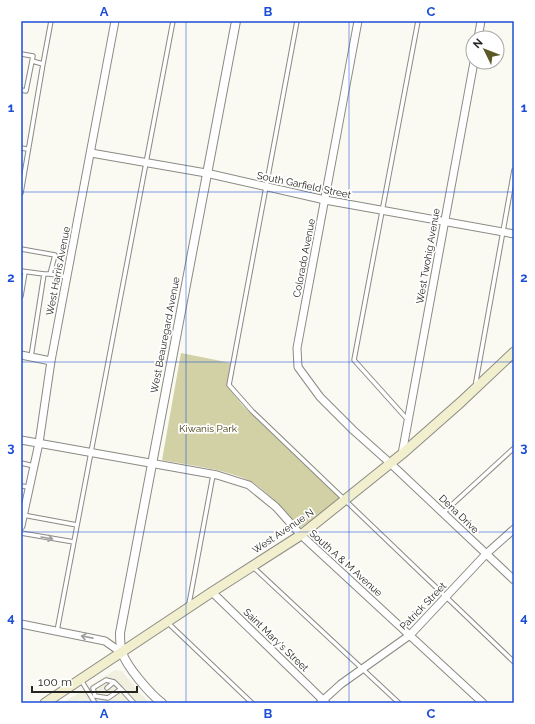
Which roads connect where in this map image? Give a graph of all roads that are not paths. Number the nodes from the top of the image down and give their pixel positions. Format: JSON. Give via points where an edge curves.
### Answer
{"nodes":[{"id":1,"x":51,"y":21,"type":"edge"},
{"id":2,"x":115,"y":21,"type":"edge"},
{"id":3,"x":173,"y":21,"type":"edge"},
{"id":4,"x":236,"y":21,"type":"edge"},
{"id":5,"x":297,"y":21,"type":"edge"},
{"id":6,"x":358,"y":21,"type":"edge"},
{"id":7,"x":418,"y":21,"type":"edge"},
{"id":8,"x":21,"y":54,"type":"edge"},
{"id":9,"x":32,"y":61,"type":"junction"},
{"id":10,"x":43,"y":64,"type":"junction"},
{"id":11,"x":473,"y":70,"type":"edge"},
{"id":12,"x":21,"y":90,"type":"edge"},
{"id":13,"x":21,"y":148,"type":"edge"},
{"id":14,"x":27,"y":149,"type":"junction"},
{"id":15,"x":91,"y":154,"type":"junction"},
{"id":16,"x":146,"y":163,"type":"junction"},
{"id":17,"x":514,"y":170,"type":"edge"},
{"id":18,"x":206,"y":173,"type":"junction"},
{"id":19,"x":266,"y":187,"type":"junction"},
{"id":20,"x":21,"y":193,"type":"edge"},
{"id":21,"x":325,"y":200,"type":"junction"},
{"id":22,"x":382,"y":210,"type":"junction"},
{"id":23,"x":445,"y":221,"type":"junction"},
{"id":24,"x":502,"y":231,"type":"junction"},
{"id":25,"x":514,"y":234,"type":"edge"},
{"id":26,"x":21,"y":249,"type":"edge"},
{"id":27,"x":23,"y":271,"type":"edge"},
{"id":28,"x":44,"y":274,"type":"junction"},
{"id":29,"x":50,"y":274,"type":"junction"},
{"id":30,"x":67,"y":277,"type":"junction"},
{"id":31,"x":21,"y":296,"type":"edge"},
{"id":32,"x":514,"y":352,"type":"edge"},
{"id":33,"x":21,"y":355,"type":"edge"},
{"id":34,"x":31,"y":357,"type":"junction"},
{"id":35,"x":51,"y":361,"type":"junction"},
{"id":36,"x":474,"y":390,"type":"junction"},
{"id":37,"x":408,"y":420,"type":"junction"},
{"id":38,"x":21,"y":440,"type":"edge"},
{"id":39,"x":39,"y":443,"type":"junction"},
{"id":40,"x":514,"y":448,"type":"edge"},
{"id":41,"x":91,"y":453,"type":"junction"},
{"id":42,"x":402,"y":454,"type":"junction"},
{"id":43,"x":21,"y":463,"type":"edge"},
{"id":44,"x":151,"y":463,"type":"junction"},
{"id":45,"x":390,"y":463,"type":"junction"},
{"id":46,"x":34,"y":466,"type":"junction"},
{"id":47,"x":213,"y":475,"type":"junction"},
{"id":48,"x":21,"y":486,"type":"edge"},
{"id":49,"x":29,"y":487,"type":"junction"},
{"id":50,"x":345,"y":500,"type":"junction"},
{"id":51,"x":23,"y":509,"type":"edge"},
{"id":52,"x":443,"y":513,"type":"junction"},
{"id":53,"x":77,"y":524,"type":"junction"},
{"id":54,"x":21,"y":526,"type":"edge"},
{"id":55,"x":514,"y":529,"type":"edge"},
{"id":56,"x":21,"y":533,"type":"edge"},
{"id":57,"x":301,"y":535,"type":"junction"},
{"id":58,"x":74,"y":542,"type":"junction"},
{"id":59,"x":486,"y":554,"type":"junction"},
{"id":60,"x":252,"y":566,"type":"junction"},
{"id":61,"x":514,"y":580,"type":"edge"},
{"id":62,"x":212,"y":592,"type":"junction"},
{"id":63,"x":446,"y":597,"type":"junction"},
{"id":64,"x":189,"y":607,"type":"junction"},
{"id":65,"x":167,"y":622,"type":"junction"},
{"id":66,"x":21,"y":624,"type":"edge"},
{"id":67,"x":57,"y":631,"type":"junction"},
{"id":68,"x":410,"y":635,"type":"junction"},
{"id":69,"x":122,"y":653,"type":"junction"},
{"id":70,"x":514,"y":662,"type":"edge"},
{"id":71,"x":362,"y":669,"type":"junction"},
{"id":72,"x":81,"y":680,"type":"junction"},
{"id":73,"x":114,"y":682,"type":"junction"},
{"id":74,"x":107,"y":688,"type":"dead end"},
{"id":75,"x":121,"y":689,"type":"junction"},
{"id":76,"x":100,"y":692,"type":"dead end"},
{"id":77,"x":94,"y":697,"type":"junction"},
{"id":78,"x":159,"y":702,"type":"edge"},
{"id":79,"x":323,"y":702,"type":"edge"},
{"id":80,"x":46,"y":703,"type":"edge"},
{"id":81,"x":95,"y":703,"type":"edge"},
{"id":82,"x":134,"y":703,"type":"edge"},
{"id":83,"x":252,"y":703,"type":"edge"},
{"id":84,"x":399,"y":703,"type":"edge"},
{"id":85,"x":483,"y":703,"type":"edge"}],
"edges":[{"from":1,"to":10,"type":"lane"},
{"from":2,"to":15,"type":"street","name":"West Harris Avenue"},
{"from":3,"to":16,"type":"lane"},
{"from":4,"to":18,"type":"street","name":"West Beauregard Avenue"},
{"from":5,"to":19,"type":"lane"},
{"from":6,"to":21,"type":"street","name":"Colorado Avenue"},
{"from":7,"to":22,"type":"lane"},
{"from":8,"to":9,"type":"lane","via":[[33,56]]},
{"from":9,"to":10,"type":"lane"},
{"from":9,"to":12,"type":"lane","via":[[26,91]]},
{"from":10,"to":14,"type":"lane"},
{"from":11,"to":23,"type":"street","name":"West Twohig Avenue"},
{"from":13,"to":14,"type":"lane"},
{"from":14,"to":20,"type":"lane"},
{"from":15,"to":16,"type":"street","name":"South Garfield Street"},
{"from":15,"to":30,"type":"street","name":"West Harris Avenue"},
{"from":16,"to":18,"type":"street","name":"South Garfield Street"},
{"from":16,"to":41,"type":"lane"},
{"from":17,"to":24,"type":"lane"},
{"from":18,"to":19,"type":"street","name":"South Garfield Street"},
{"from":18,"to":44,"type":"street","name":"West Beauregard Avenue"},
{"from":19,"to":21,"type":"street","name":"South Garfield Street"},
{"from":19,"to":50,"type":"lane","via":[[229,385],[252,411]]},
{"from":21,"to":22,"type":"street","name":"South Garfield Street"},
{"from":21,"to":45,"type":"street","name":"Colorado Avenue","via":[[297,348],[298,367],[325,402]]},
{"from":22,"to":23,"type":"street","name":"South Garfield Street"},
{"from":22,"to":37,"type":"lane","via":[[354,360]]},
{"from":23,"to":24,"type":"street","name":"South Garfield Street"},
{"from":23,"to":37,"type":"street","name":"West Twohig Avenue"},
{"from":24,"to":25,"type":"street","name":"South Garfield Street"},
{"from":24,"to":36,"type":"lane"},
{"from":26,"to":29,"type":"lane","via":[[55,255]]},
{"from":27,"to":28,"type":"lane"},
{"from":27,"to":31,"type":"lane"},
{"from":28,"to":29,"type":"lane"},
{"from":28,"to":34,"type":"lane"},
{"from":29,"to":30,"type":"lane"},
{"from":30,"to":35,"type":"street","name":"West Harris Avenue"},
{"from":32,"to":36,"type":"main road","name":"West Avenue N"},
{"from":33,"to":34,"type":"street"},
{"from":34,"to":35,"type":"street"},
{"from":35,"to":39,"type":"street","name":"West Harris Avenue"},
{"from":36,"to":42,"type":"main road","name":"West Avenue N"},
{"from":37,"to":42,"type":"street","name":"West Twohig Avenue"},
{"from":38,"to":39,"type":"street","name":"South A & M Avenue"},
{"from":39,"to":41,"type":"street","name":"South A & M Avenue"},
{"from":39,"to":46,"type":"street","name":"West Harris Avenue"},
{"from":40,"to":52,"type":"lane"},
{"from":41,"to":44,"type":"street","name":"South A & M Avenue"},
{"from":41,"to":53,"type":"lane"},
{"from":42,"to":45,"type":"main road","name":"West Avenue N"},
{"from":43,"to":46,"type":"lane"},
{"from":44,"to":47,"type":"street","name":"South A & M Avenue"},
{"from":44,"to":69,"type":"street","name":"West Beauregard Avenue","via":[[120,633]]},
{"from":45,"to":50,"type":"main road","name":"West Avenue N"},
{"from":45,"to":52,"type":"street","name":"Dena Drive"},
{"from":46,"to":49,"type":"street","name":"West Harris Avenue"},
{"from":47,"to":57,"type":"street","name":"South A & M Avenue","via":[[249,485],[276,507]]},
{"from":47,"to":64,"type":"lane"},
{"from":48,"to":49,"type":"lane"},
{"from":49,"to":51,"type":"street","name":"West Harris Avenue"},
{"from":50,"to":57,"type":"main road","name":"West Avenue N"},
{"from":50,"to":63,"type":"lane"},
{"from":51,"to":53,"type":"lane"},
{"from":51,"to":54,"type":"street","name":"West Harris Avenue"},
{"from":52,"to":59,"type":"street","name":"Dena Drive"},
{"from":53,"to":58,"type":"lane"},
{"from":55,"to":59,"type":"street","name":"Patrick Street"},
{"from":56,"to":58,"type":"lane","one_way":true},
{"from":57,"to":60,"type":"main road","name":"West Avenue N"},
{"from":57,"to":68,"type":"street","name":"South A & M Avenue"},
{"from":58,"to":67,"type":"lane"},
{"from":59,"to":61,"type":"street","name":"Dena Drive"},
{"from":59,"to":63,"type":"street","name":"Patrick Street"},
{"from":60,"to":62,"type":"main road","name":"West Avenue N"},
{"from":60,"to":71,"type":"lane"},
{"from":62,"to":64,"type":"main road","name":"West Avenue N"},
{"from":62,"to":79,"type":"street","name":"Saint Mary's Street"},
{"from":63,"to":68,"type":"street","name":"Patrick Street"},
{"from":63,"to":70,"type":"lane"},
{"from":64,"to":65,"type":"main road","name":"West Avenue N"},
{"from":65,"to":69,"type":"main road","name":"West Avenue N"},
{"from":65,"to":83,"type":"lane"},
{"from":66,"to":67,"type":"street"},
{"from":69,"to":67,"type":"street","one_way":true,"via":[[105,641]]},
{"from":68,"to":71,"type":"street","name":"Patrick Street"},
{"from":68,"to":85,"type":"street","name":"South A & M Avenue"},
{"from":69,"to":72,"type":"main road","name":"West Avenue N"},
{"from":69,"to":78,"type":"street","via":[[136,675]]},
{"from":71,"to":79,"type":"street","name":"Patrick Street","via":[[341,684]]},
{"from":71,"to":84,"type":"lane"},
{"from":72,"to":77,"type":"lane"},
{"from":72,"to":80,"type":"main road","name":"West Avenue N"},
{"from":73,"to":74,"type":"lane"},
{"from":73,"to":75,"type":"lane"},
{"from":73,"to":77,"type":"lane","via":[[106,680],[93,688]]},
{"from":75,"to":77,"type":"lane","via":[[108,698]]},
{"from":75,"to":82,"type":"lane"},
{"from":76,"to":77,"type":"lane"},
{"from":77,"to":81,"type":"lane"}]}
